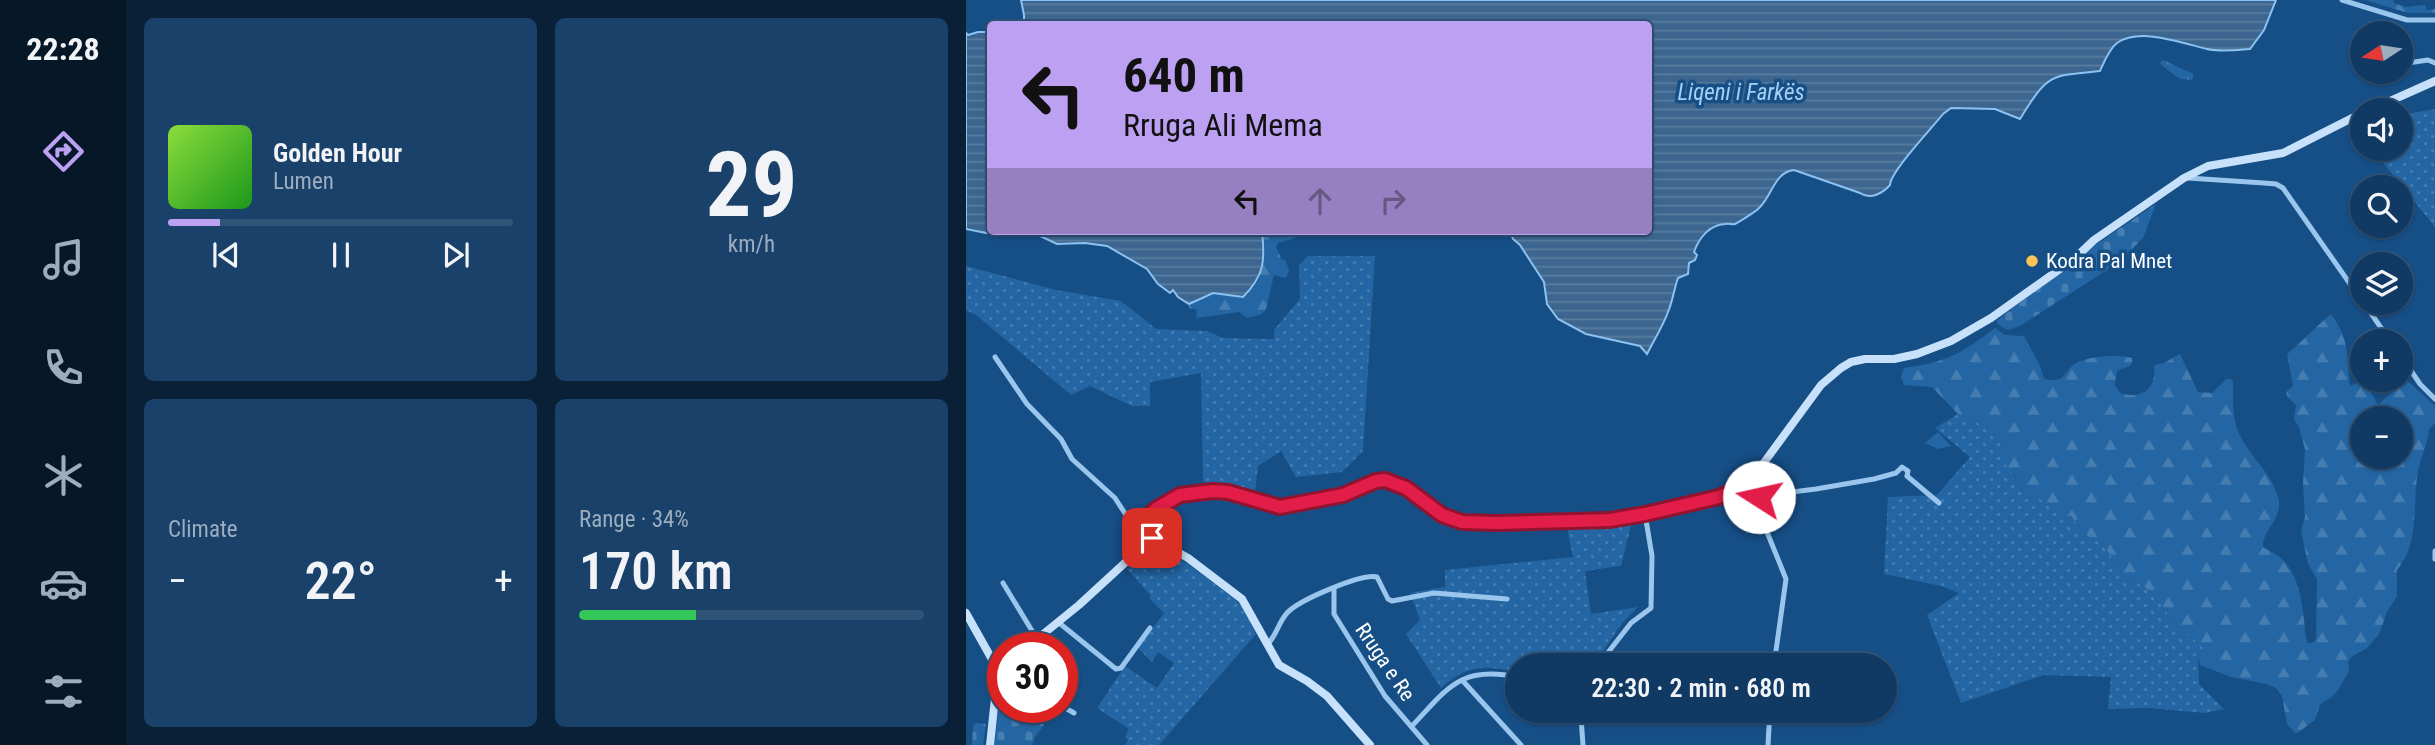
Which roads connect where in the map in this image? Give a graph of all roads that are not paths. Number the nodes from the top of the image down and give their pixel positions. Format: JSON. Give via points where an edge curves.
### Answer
{"nodes":[{"id":1,"x":2342,"y":0,"type":"edge"},
{"id":2,"x":2435,"y":20,"type":"edge"},
{"id":3,"x":2413,"y":62,"type":"edge"},
{"id":4,"x":2435,"y":63,"type":"edge"},
{"id":5,"x":2435,"y":80,"type":"edge"},
{"id":6,"x":2396,"y":98,"type":"edge"},
{"id":7,"x":2350,"y":118,"type":"edge"},
{"id":8,"x":2184,"y":178,"type":"junction"},
{"id":9,"x":2350,"y":283,"type":"edge"},
{"id":10,"x":995,"y":357,"type":"dead end"},
{"id":11,"x":2413,"y":374,"type":"edge"},
{"id":12,"x":2435,"y":399,"type":"edge"},
{"id":13,"x":1896,"y":473,"type":"junction"},
{"id":14,"x":1907,"y":477,"type":"junction"},
{"id":15,"x":1744,"y":486,"type":"junction"},
{"id":16,"x":1756,"y":498,"type":"junction"},
{"id":17,"x":1939,"y":503,"type":"dead end"},
{"id":18,"x":1645,"y":514,"type":"junction"},
{"id":19,"x":1145,"y":527,"type":"junction"},
{"id":20,"x":1152,"y":538,"type":"junction"},
{"id":21,"x":2435,"y":551,"type":"edge"},
{"id":22,"x":2435,"y":559,"type":"edge"},
{"id":23,"x":1003,"y":583,"type":"dead end"},
{"id":24,"x":1334,"y":589,"type":"junction"},
{"id":25,"x":1507,"y":599,"type":"dead end"},
{"id":26,"x":966,"y":613,"type":"edge"},
{"id":27,"x":1058,"y":622,"type":"junction"},
{"id":28,"x":969,"y":626,"type":"edge"},
{"id":29,"x":1150,"y":628,"type":"dead end"},
{"id":30,"x":1033,"y":632,"type":"edge"},
{"id":31,"x":1046,"y":632,"type":"edge"},
{"id":32,"x":1267,"y":645,"type":"junction"},
{"id":33,"x":987,"y":650,"type":"edge"},
{"id":34,"x":1608,"y":653,"type":"edge"},
{"id":35,"x":1776,"y":653,"type":"edge"},
{"id":36,"x":1505,"y":675,"type":"edge"},
{"id":37,"x":1462,"y":680,"type":"junction"},
{"id":38,"x":993,"y":723,"type":"edge"},
{"id":39,"x":1581,"y":723,"type":"edge"},
{"id":40,"x":1769,"y":723,"type":"edge"},
{"id":41,"x":1412,"y":726,"type":"junction"},
{"id":42,"x":990,"y":745,"type":"edge"},
{"id":43,"x":1370,"y":745,"type":"edge"},
{"id":44,"x":1427,"y":745,"type":"edge"},
{"id":45,"x":1521,"y":745,"type":"edge"},
{"id":46,"x":1583,"y":745,"type":"edge"},
{"id":47,"x":1768,"y":745,"type":"edge"}],
"edges":[{"from":1,"to":2,"type":"street","via":[[2407,20]]},
{"from":3,"to":4,"type":"street"},
{"from":5,"to":6,"type":"street"},
{"from":7,"to":8,"type":"street","via":[[2291,150],[2208,166]]},
{"from":8,"to":9,"type":"street","via":[[2283,188]]},
{"from":8,"to":15,"type":"street","via":[[1964,335],[1935,349],[1894,359],[1851,362],[1840,368],[1821,385]]},
{"from":10,"to":19,"type":"street","via":[[1072,459]]},
{"from":11,"to":12,"type":"street"},
{"from":13,"to":14,"type":"street","via":[[1900,479]]},
{"from":13,"to":14,"type":"street","via":[[1904,467]]},
{"from":13,"to":16,"type":"street"},
{"from":14,"to":17,"type":"street"},
{"from":15,"to":16,"type":"street","via":[[1756,492]]},
{"from":15,"to":18,"type":"street","via":[[1719,497]]},
{"from":16,"to":35,"type":"street","via":[[1786,579]]},
{"from":18,"to":19,"type":"street","via":[[1582,521],[1462,522],[1385,480],[1343,495],[1280,507],[1228,492],[1180,495],[1148,516]]},
{"from":18,"to":34,"type":"street","via":[[1652,556],[1651,608],[1631,623]]},
{"from":19,"to":20,"type":"street"},
{"from":20,"to":27,"type":"street"},
{"from":20,"to":32,"type":"street","via":[[1188,558],[1242,599]]},
{"from":21,"to":22,"type":"street"},
{"from":23,"to":30,"type":"street"},
{"from":24,"to":25,"type":"street","via":[[1375,576],[1392,601],[1434,593]]},
{"from":24,"to":32,"type":"street","via":[[1290,610]]},
{"from":24,"to":41,"type":"street","name":"Rruga e Re","via":[[1334,614],[1385,695]]},
{"from":26,"to":28,"type":"street"},
{"from":27,"to":29,"type":"street","via":[[1116,669]]},
{"from":27,"to":31,"type":"street"},
{"from":28,"to":33,"type":"street"},
{"from":32,"to":43,"type":"street","via":[[1279,665],[1328,696]]},
{"from":36,"to":37,"type":"street","via":[[1489,673]]},
{"from":37,"to":41,"type":"street","via":[[1440,694]]},
{"from":37,"to":45,"type":"street"},
{"from":38,"to":42,"type":"street"},
{"from":39,"to":46,"type":"street"},
{"from":40,"to":47,"type":"street"},
{"from":41,"to":44,"type":"street","name":"Rruga e Re"}]}
